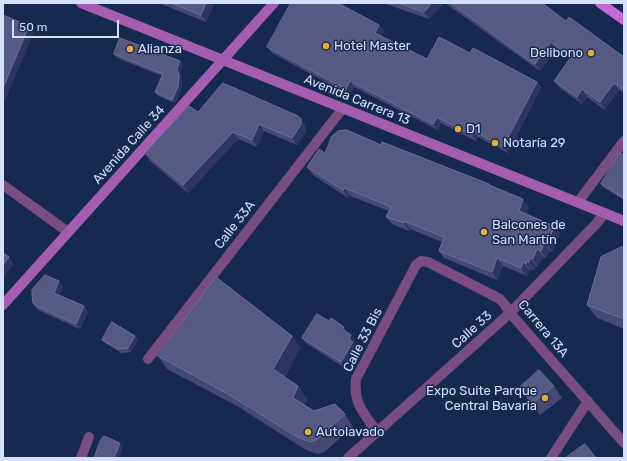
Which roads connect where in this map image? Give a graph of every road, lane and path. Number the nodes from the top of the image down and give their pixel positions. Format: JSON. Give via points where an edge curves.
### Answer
{"nodes":[{"id":1,"x":81,"y":3,"type":"edge"},
{"id":2,"x":274,"y":3,"type":"edge"},
{"id":3,"x":600,"y":3,"type":"edge"},
{"id":4,"x":624,"y":20,"type":"edge"},
{"id":5,"x":223,"y":60,"type":"junction"},
{"id":6,"x":343,"y":108,"type":"junction"},
{"id":7,"x":624,"y":141,"type":"edge"},
{"id":8,"x":3,"y":185,"type":"edge"},
{"id":9,"x":578,"y":202,"type":"junction"},
{"id":10,"x":605,"y":213,"type":"junction"},
{"id":11,"x":624,"y":221,"type":"edge"},
{"id":12,"x":68,"y":232,"type":"junction"},
{"id":13,"x":421,"y":261,"type":"joint"},
{"id":14,"x":3,"y":304,"type":"edge"},
{"id":15,"x":510,"y":313,"type":"junction"},
{"id":16,"x":148,"y":359,"type":"dead end"},
{"id":17,"x":588,"y":401,"type":"junction"},
{"id":18,"x":377,"y":432,"type":"junction"},
{"id":19,"x":89,"y":437,"type":"dead end"},
{"id":20,"x":624,"y":443,"type":"edge"},
{"id":21,"x":81,"y":458,"type":"edge"},
{"id":22,"x":348,"y":458,"type":"edge"},
{"id":23,"x":550,"y":458,"type":"edge"}],
"edges":[{"from":1,"to":5,"type":"main road","name":"Avenida Carrera 13"},
{"from":2,"to":5,"type":"main road","name":"Avenida Calle 34"},
{"from":3,"to":4,"type":"main road"},
{"from":5,"to":6,"type":"main road","name":"Avenida Carrera 13"},
{"from":5,"to":12,"type":"main road","name":"Avenida Calle 34"},
{"from":6,"to":9,"type":"main road","name":"Avenida Carrera 13"},
{"from":6,"to":16,"type":"street","name":"Calle 33A"},
{"from":7,"to":9,"type":"street"},
{"from":8,"to":12,"type":"street"},
{"from":9,"to":10,"type":"main road","name":"Avenida Carrera 13"},
{"from":10,"to":11,"type":"main road","name":"Avenida Carrera 13"},
{"from":10,"to":15,"type":"street","name":"Calle 33"},
{"from":12,"to":14,"type":"main road","name":"Avenida Calle 34"},
{"from":13,"to":15,"type":"street","name":"Carrera 13A","via":[[428,262],[493,295]]},
{"from":13,"to":18,"type":"street","name":"Calle 33 Bis","via":[[416,265],[356,379],[357,403]]},
{"from":15,"to":17,"type":"street","name":"Carrera 13A"},
{"from":15,"to":18,"type":"street","name":"Calle 33"},
{"from":17,"to":20,"type":"street","name":"Carrera 13A"},
{"from":17,"to":23,"type":"street"},
{"from":18,"to":22,"type":"street","name":"Calle 33"},
{"from":19,"to":21,"type":"street"}]}
